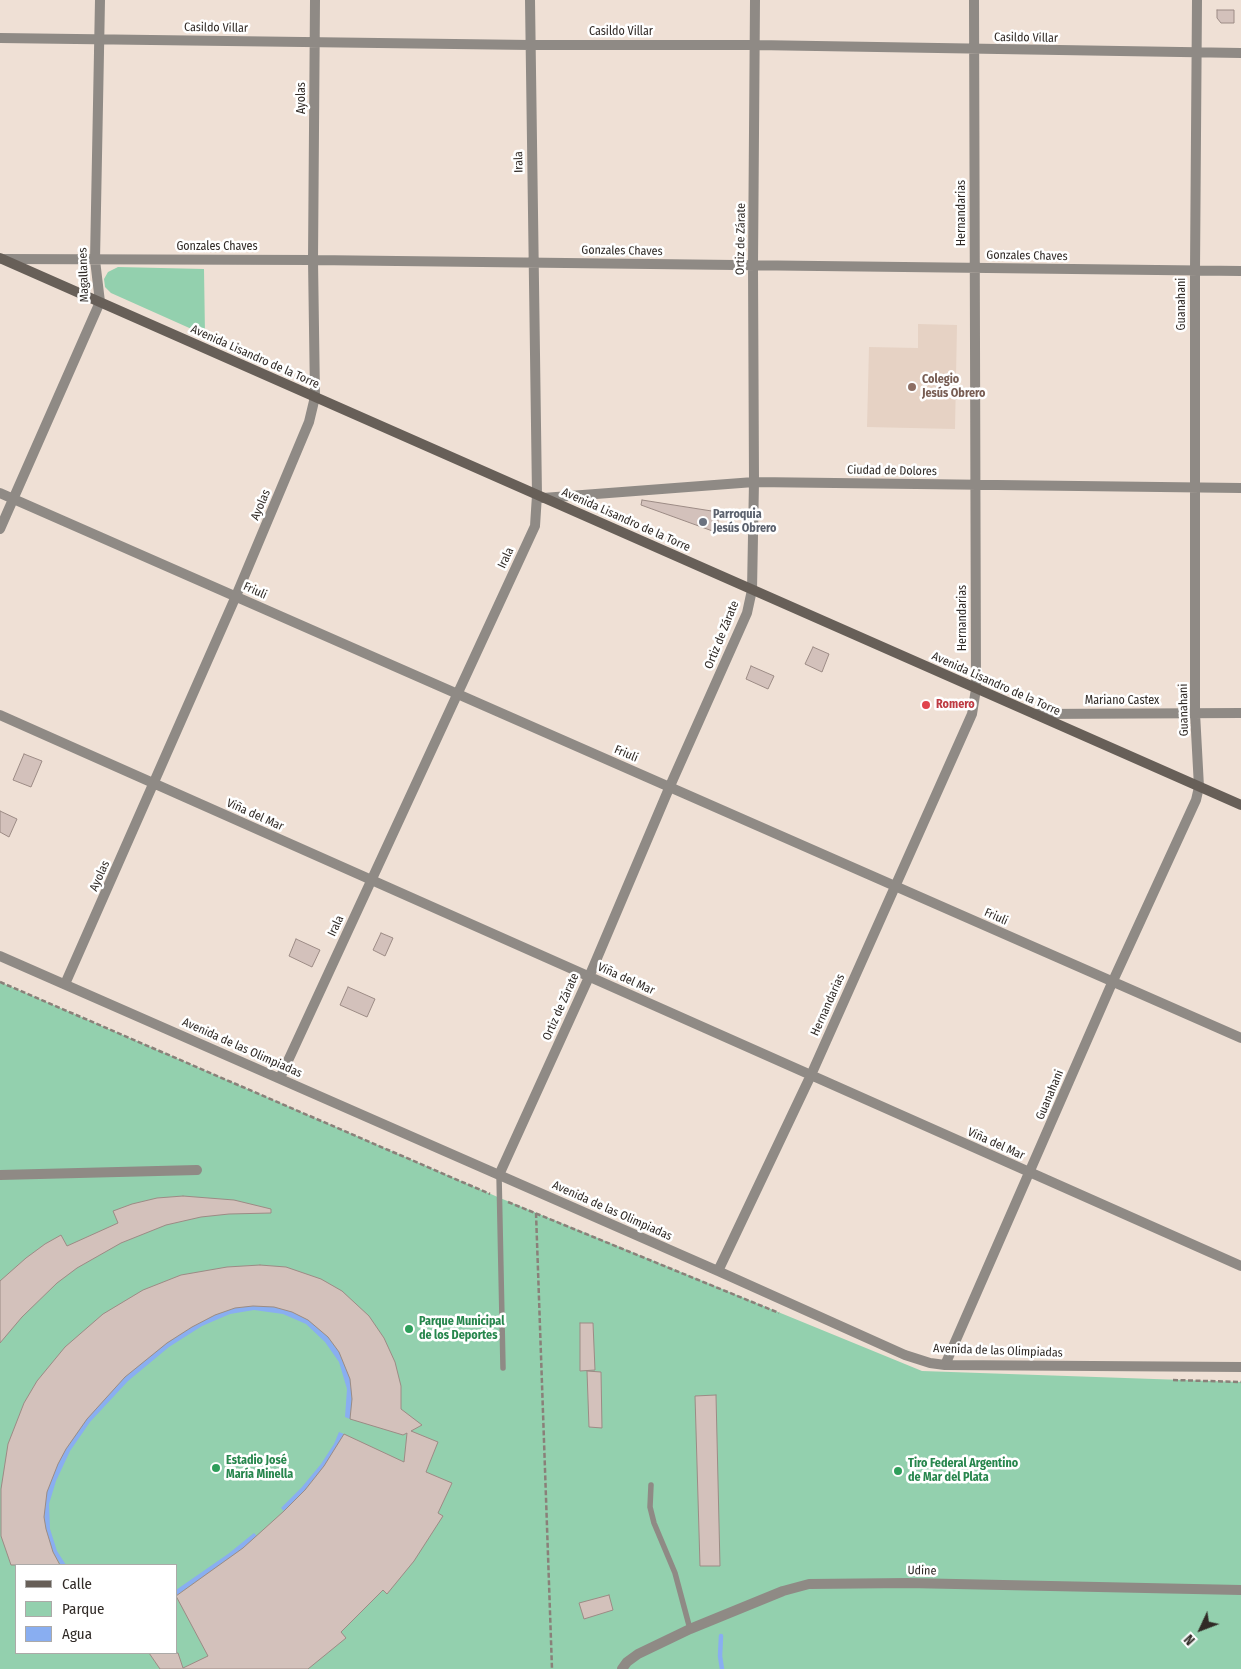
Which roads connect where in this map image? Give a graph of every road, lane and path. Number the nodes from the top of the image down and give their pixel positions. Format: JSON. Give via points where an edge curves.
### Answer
{"nodes":[{"id":1,"x":100,"y":0,"type":"edge"},
{"id":2,"x":314,"y":0,"type":"edge"},
{"id":3,"x":530,"y":0,"type":"edge"},
{"id":4,"x":755,"y":0,"type":"edge"},
{"id":5,"x":974,"y":0,"type":"edge"},
{"id":6,"x":1197,"y":0,"type":"edge"},
{"id":7,"x":0,"y":38,"type":"edge"},
{"id":8,"x":100,"y":39,"type":"junction"},
{"id":9,"x":315,"y":42,"type":"junction"},
{"id":10,"x":530,"y":44,"type":"junction"},
{"id":11,"x":756,"y":46,"type":"junction"},
{"id":12,"x":974,"y":50,"type":"junction"},
{"id":13,"x":1196,"y":52,"type":"junction"},
{"id":14,"x":1241,"y":53,"type":"edge"},
{"id":15,"x":1,"y":259,"type":"edge"},
{"id":16,"x":95,"y":260,"type":"junction"},
{"id":17,"x":314,"y":260,"type":"junction"},
{"id":18,"x":532,"y":262,"type":"junction"},
{"id":19,"x":753,"y":265,"type":"junction"},
{"id":20,"x":974,"y":268,"type":"junction"},
{"id":21,"x":1195,"y":270,"type":"junction"},
{"id":22,"x":1241,"y":271,"type":"edge"},
{"id":23,"x":100,"y":302,"type":"junction"},
{"id":24,"x":315,"y":397,"type":"junction"},
{"id":25,"x":754,"y":482,"type":"junction"},
{"id":26,"x":976,"y":484,"type":"junction"},
{"id":27,"x":1195,"y":487,"type":"junction"},
{"id":28,"x":1241,"y":488,"type":"edge"},
{"id":29,"x":0,"y":493,"type":"edge"},
{"id":30,"x":540,"y":496,"type":"junction"},
{"id":31,"x":13,"y":499,"type":"junction"},
{"id":32,"x":0,"y":529,"type":"edge"},
{"id":33,"x":752,"y":590,"type":"junction"},
{"id":34,"x":236,"y":596,"type":"junction"},
{"id":35,"x":976,"y":689,"type":"junction"},
{"id":36,"x":457,"y":694,"type":"junction"},
{"id":37,"x":1195,"y":713,"type":"junction"},
{"id":38,"x":1033,"y":714,"type":"junction"},
{"id":39,"x":1241,"y":714,"type":"edge"},
{"id":40,"x":0,"y":715,"type":"edge"},
{"id":41,"x":155,"y":784,"type":"junction"},
{"id":42,"x":670,"y":786,"type":"junction"},
{"id":43,"x":1200,"y":787,"type":"junction"},
{"id":44,"x":1241,"y":805,"type":"edge"},
{"id":45,"x":371,"y":880,"type":"junction"},
{"id":46,"x":895,"y":885,"type":"junction"},
{"id":47,"x":0,"y":956,"type":"edge"},
{"id":48,"x":589,"y":977,"type":"junction"},
{"id":49,"x":0,"y":982,"type":"edge"},
{"id":50,"x":1112,"y":983,"type":"junction"},
{"id":51,"x":65,"y":984,"type":"junction"},
{"id":52,"x":1241,"y":1038,"type":"edge"},
{"id":53,"x":811,"y":1075,"type":"junction"},
{"id":54,"x":280,"y":1078,"type":"junction"},
{"id":55,"x":197,"y":1170,"type":"dead end"},
{"id":56,"x":1030,"y":1173,"type":"junction"},
{"id":57,"x":499,"y":1174,"type":"junction"},
{"id":58,"x":0,"y":1175,"type":"edge"},
{"id":59,"x":500,"y":1198,"type":"junction"},
{"id":60,"x":536,"y":1213,"type":"junction"},
{"id":61,"x":1241,"y":1266,"type":"edge"},
{"id":62,"x":718,"y":1271,"type":"junction"},
{"id":63,"x":712,"y":1286,"type":"dead end"},
{"id":64,"x":945,"y":1365,"type":"junction"},
{"id":65,"x":503,"y":1368,"type":"dead end"},
{"id":66,"x":1241,"y":1368,"type":"edge"},
{"id":67,"x":651,"y":1485,"type":"dead end"},
{"id":68,"x":1241,"y":1590,"type":"edge"},
{"id":69,"x":690,"y":1629,"type":"junction"},
{"id":70,"x":552,"y":1669,"type":"edge"},
{"id":71,"x":622,"y":1669,"type":"edge"}],
"edges":[{"from":1,"to":8,"type":"street","name":"Magallanes"},
{"from":2,"to":9,"type":"street","name":"Ayolas"},
{"from":3,"to":10,"type":"street","name":"Irala"},
{"from":4,"to":11,"type":"street","name":"Ortiz de Zárate"},
{"from":5,"to":12,"type":"street","name":"Hernandarias"},
{"from":6,"to":13,"type":"street","name":"Guanahani"},
{"from":7,"to":8,"type":"street","name":"Casildo Villar"},
{"from":8,"to":9,"type":"street","name":"Casildo Villar"},
{"from":8,"to":16,"type":"street","name":"Magallanes"},
{"from":9,"to":10,"type":"street","name":"Casildo Villar"},
{"from":9,"to":17,"type":"street","name":"Ayolas"},
{"from":10,"to":11,"type":"street","name":"Casildo Villar"},
{"from":10,"to":18,"type":"street","name":"Irala"},
{"from":11,"to":12,"type":"street","name":"Casildo Villar"},
{"from":11,"to":19,"type":"street","name":"Ortiz de Zárate"},
{"from":12,"to":13,"type":"street","name":"Casildo Villar"},
{"from":12,"to":20,"type":"street","name":"Hernandarias"},
{"from":13,"to":14,"type":"street","name":"Casildo Villar"},
{"from":13,"to":21,"type":"street","name":"Guanahani"},
{"from":15,"to":16,"type":"street","name":"Gonzales Chaves"},
{"from":15,"to":23,"type":"street","name":"Avenida Lisandro de la Torre"},
{"from":16,"to":17,"type":"street","name":"Gonzales Chaves"},
{"from":16,"to":23,"type":"street","name":"Magallanes"},
{"from":17,"to":18,"type":"street","name":"Gonzales Chaves"},
{"from":17,"to":24,"type":"street","name":"Ayolas"},
{"from":18,"to":19,"type":"street","name":"Gonzales Chaves"},
{"from":18,"to":30,"type":"street","name":"Irala"},
{"from":19,"to":20,"type":"street","name":"Gonzales Chaves"},
{"from":19,"to":25,"type":"street","name":"Ortiz de Zárate"},
{"from":20,"to":21,"type":"street","name":"Gonzales Chaves"},
{"from":20,"to":26,"type":"street","name":"Hernandarias"},
{"from":21,"to":22,"type":"street","name":"Gonzales Chaves"},
{"from":21,"to":27,"type":"street","name":"Guanahani"},
{"from":23,"to":24,"type":"street","name":"Avenida Lisandro de la Torre"},
{"from":23,"to":31,"type":"street","name":"Magallanes"},
{"from":24,"to":30,"type":"street","name":"Avenida Lisandro de la Torre"},
{"from":24,"to":34,"type":"street","name":"Ayolas","via":[[309,422]]},
{"from":25,"to":26,"type":"street","name":"Ciudad de Dolores"},
{"from":25,"to":30,"type":"street","name":"Ciudad de Dolores"},
{"from":25,"to":33,"type":"street","name":"Ortiz de Zárate"},
{"from":26,"to":27,"type":"street","name":"Ciudad de Dolores"},
{"from":26,"to":35,"type":"street","name":"Hernandarias"},
{"from":27,"to":28,"type":"street","name":"Ciudad de Dolores"},
{"from":27,"to":37,"type":"street","name":"Guanahani"},
{"from":29,"to":31,"type":"street","name":"Friuli"},
{"from":30,"to":33,"type":"street","name":"Avenida Lisandro de la Torre"},
{"from":30,"to":36,"type":"street","name":"Irala","via":[[535,526]]},
{"from":31,"to":32,"type":"street","name":"Magallanes"},
{"from":31,"to":34,"type":"street","name":"Friuli"},
{"from":33,"to":35,"type":"street","name":"Avenida Lisandro de la Torre"},
{"from":33,"to":42,"type":"street","name":"Ortiz de Zárate","via":[[747,613]]},
{"from":34,"to":36,"type":"street","name":"Friuli"},
{"from":34,"to":41,"type":"street","name":"Ayolas"},
{"from":35,"to":38,"type":"street","name":"Avenida Lisandro de la Torre"},
{"from":35,"to":46,"type":"street","name":"Hernandarias","via":[[972,714]]},
{"from":36,"to":42,"type":"street","name":"Friuli"},
{"from":36,"to":45,"type":"street","name":"Irala"},
{"from":37,"to":38,"type":"street","name":"Mariano Castex"},
{"from":37,"to":39,"type":"street","name":"Mariano Castex"},
{"from":37,"to":43,"type":"street","name":"Guanahani"},
{"from":38,"to":43,"type":"street","name":"Avenida Lisandro de la Torre"},
{"from":40,"to":41,"type":"street","name":"Viña del Mar"},
{"from":41,"to":45,"type":"street","name":"Viña del Mar"},
{"from":41,"to":51,"type":"street","name":"Ayolas"},
{"from":42,"to":46,"type":"street","name":"Friuli"},
{"from":42,"to":48,"type":"street","name":"Ortiz de Zárate"},
{"from":43,"to":44,"type":"street","name":"Avenida Lisandro de la Torre"},
{"from":43,"to":50,"type":"street","name":"Guanahani"},
{"from":45,"to":48,"type":"street","name":"Viña del Mar"},
{"from":45,"to":54,"type":"street","name":"Irala"},
{"from":46,"to":50,"type":"street","name":"Friuli"},
{"from":46,"to":53,"type":"street","name":"Hernandarias"},
{"from":47,"to":51,"type":"street","name":"Avenida de las Olimpiadas"},
{"from":48,"to":53,"type":"street","name":"Viña del Mar"},
{"from":48,"to":57,"type":"street","name":"Ortiz de Zárate"},
{"from":49,"to":59,"type":"path"},
{"from":50,"to":52,"type":"street","name":"Friuli"},
{"from":50,"to":56,"type":"street","name":"Guanahani"},
{"from":51,"to":54,"type":"street","name":"Avenida de las Olimpiadas"},
{"from":53,"to":56,"type":"street","name":"Viña del Mar"},
{"from":53,"to":62,"type":"street","name":"Hernandarias"},
{"from":54,"to":57,"type":"street","name":"Avenida de las Olimpiadas"},
{"from":55,"to":58,"type":"street"},
{"from":56,"to":61,"type":"street","name":"Viña del Mar"},
{"from":56,"to":64,"type":"street","name":"Guanahani"},
{"from":57,"to":59,"type":"lane"},
{"from":57,"to":62,"type":"street","name":"Avenida de las Olimpiadas"},
{"from":59,"to":60,"type":"path"},
{"from":59,"to":65,"type":"lane"},
{"from":60,"to":63,"type":"path"},
{"from":60,"to":70,"type":"path"},
{"from":62,"to":64,"type":"street","name":"Avenida de las Olimpiadas","via":[[905,1355]]},
{"from":64,"to":66,"type":"street","name":"Avenida de las Olimpiadas"},
{"from":67,"to":69,"type":"lane","via":[[650,1507],[654,1523],[675,1572]]},
{"from":68,"to":69,"type":"street","name":"Udine","via":[[823,1583],[783,1591]]},
{"from":69,"to":71,"type":"street","name":"Udine","via":[[638,1654]]}]}
